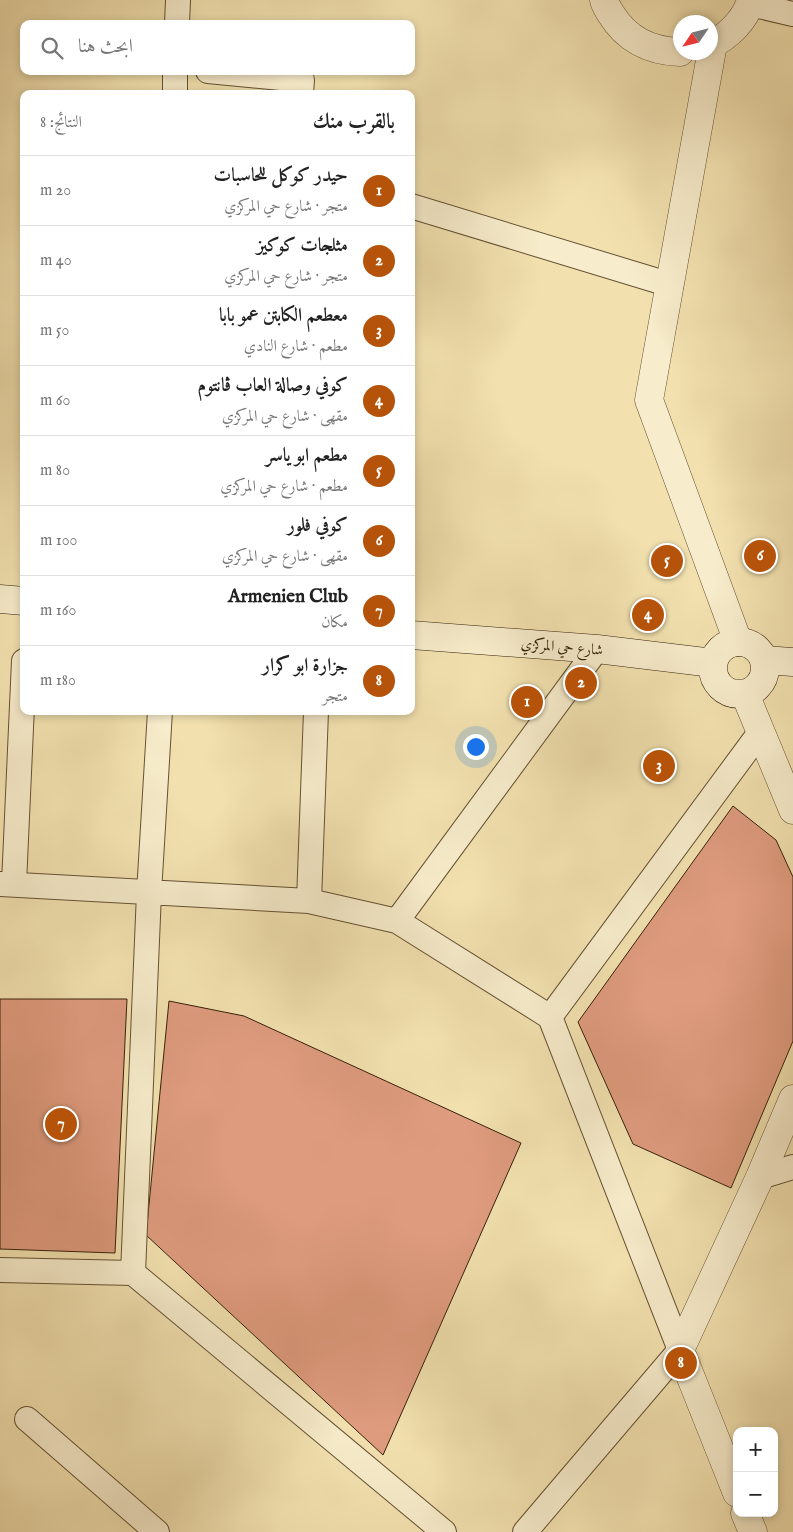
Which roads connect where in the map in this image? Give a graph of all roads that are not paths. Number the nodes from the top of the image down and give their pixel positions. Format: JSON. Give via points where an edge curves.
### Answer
{"nodes":[{"id":1,"x":178,"y":0,"type":"edge"},
{"id":2,"x":604,"y":0,"type":"edge"},
{"id":3,"x":750,"y":2,"type":"edge"},
{"id":4,"x":793,"y":14,"type":"edge"},
{"id":5,"x":177,"y":20,"type":"edge"},
{"id":6,"x":718,"y":40,"type":"edge"},
{"id":7,"x":673,"y":52,"type":"edge"},
{"id":8,"x":709,"y":60,"type":"edge"},
{"id":9,"x":176,"y":75,"type":"edge"},
{"id":10,"x":250,"y":75,"type":"edge"},
{"id":11,"x":175,"y":90,"type":"edge"},
{"id":12,"x":301,"y":90,"type":"edge"},
{"id":13,"x":415,"y":207,"type":"edge"},
{"id":14,"x":671,"y":285,"type":"junction"},
{"id":15,"x":0,"y":599,"type":"edge"},
{"id":16,"x":20,"y":601,"type":"edge"},
{"id":17,"x":415,"y":635,"type":"edge"},
{"id":18,"x":738,"y":642,"type":"junction"},
{"id":19,"x":597,"y":649,"type":"junction"},
{"id":20,"x":764,"y":660,"type":"junction"},
{"id":21,"x":793,"y":662,"type":"edge"},
{"id":22,"x":713,"y":663,"type":"junction"},
{"id":23,"x":745,"y":694,"type":"junction"},
{"id":24,"x":20,"y":713,"type":"edge"},
{"id":25,"x":160,"y":715,"type":"edge"},
{"id":26,"x":316,"y":715,"type":"edge"},
{"id":27,"x":761,"y":732,"type":"junction"},
{"id":28,"x":793,"y":810,"type":"edge"},
{"id":29,"x":7,"y":884,"type":"edge"},
{"id":30,"x":149,"y":893,"type":"junction"},
{"id":31,"x":309,"y":901,"type":"junction"},
{"id":32,"x":397,"y":921,"type":"junction"},
{"id":33,"x":550,"y":1017,"type":"junction"},
{"id":34,"x":793,"y":1099,"type":"edge"},
{"id":35,"x":793,"y":1167,"type":"edge"},
{"id":36,"x":760,"y":1177,"type":"junction"},
{"id":37,"x":0,"y":1270,"type":"edge"},
{"id":38,"x":133,"y":1273,"type":"junction"},
{"id":39,"x":680,"y":1350,"type":"junction"},
{"id":40,"x":27,"y":1419,"type":"dead end"},
{"id":41,"x":733,"y":1482,"type":"edge"},
{"id":42,"x":746,"y":1517,"type":"edge"},
{"id":43,"x":157,"y":1532,"type":"edge"},
{"id":44,"x":444,"y":1532,"type":"edge"},
{"id":45,"x":525,"y":1532,"type":"edge"},
{"id":46,"x":752,"y":1532,"type":"edge"}],
"edges":[{"from":1,"to":5,"type":"street"},
{"from":2,"to":7,"type":"street","via":[[618,26],[638,42]]},
{"from":3,"to":4,"type":"street"},
{"from":3,"to":6,"type":"street","via":[[741,20]]},
{"from":8,"to":14,"type":"street"},
{"from":9,"to":11,"type":"street"},
{"from":10,"to":12,"type":"street","via":[[302,80]]},
{"from":13,"to":14,"type":"street"},
{"from":14,"to":18,"type":"street","via":[[649,400]]},
{"from":15,"to":16,"type":"street"},
{"from":17,"to":19,"type":"street","name":"شارع حي المركزي"},
{"from":18,"to":20,"type":"street","via":[[754,647]]},
{"from":18,"to":22,"type":"street","via":[[721,648]]},
{"from":19,"to":22,"type":"street","name":"شارع حي المركزي"},
{"from":19,"to":32,"type":"street"},
{"from":20,"to":21,"type":"street"},
{"from":20,"to":23,"type":"street","via":[[764,678],[753,691]]},
{"from":22,"to":23,"type":"street","via":[[715,681],[721,688],[736,695]]},
{"from":23,"to":27,"type":"street"},
{"from":24,"to":29,"type":"street"},
{"from":25,"to":30,"type":"street"},
{"from":26,"to":31,"type":"street"},
{"from":27,"to":28,"type":"street"},
{"from":27,"to":33,"type":"street"},
{"from":29,"to":30,"type":"street"},
{"from":30,"to":31,"type":"street"},
{"from":30,"to":38,"type":"street"},
{"from":31,"to":32,"type":"street"},
{"from":32,"to":33,"type":"street"},
{"from":33,"to":39,"type":"street"},
{"from":34,"to":36,"type":"street"},
{"from":35,"to":36,"type":"street"},
{"from":36,"to":39,"type":"street"},
{"from":37,"to":38,"type":"street"},
{"from":38,"to":44,"type":"street"},
{"from":39,"to":41,"type":"street"},
{"from":39,"to":45,"type":"street"},
{"from":40,"to":43,"type":"street"},
{"from":42,"to":46,"type":"street"}]}
